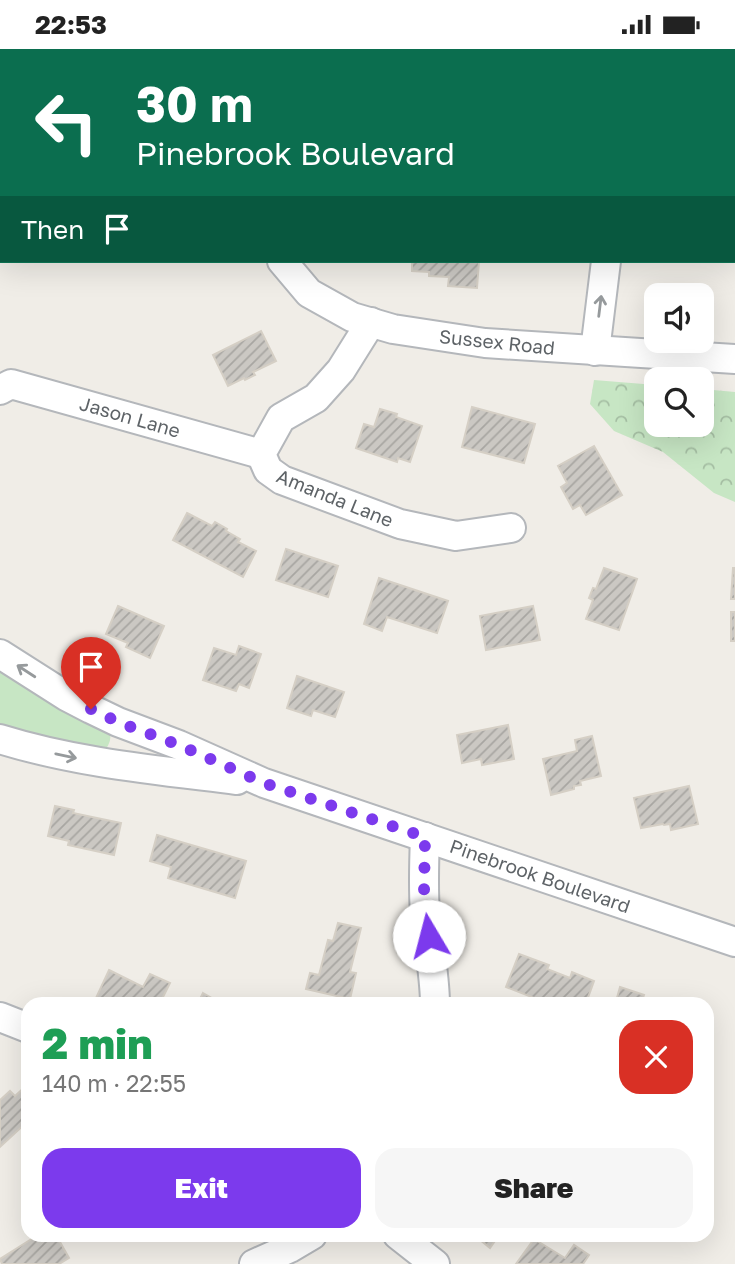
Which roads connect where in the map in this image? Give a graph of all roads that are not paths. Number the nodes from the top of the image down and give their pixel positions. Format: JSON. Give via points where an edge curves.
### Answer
{"nodes":[{"id":1,"x":284,"y":263,"type":"edge"},
{"id":2,"x":606,"y":263,"type":"edge"},
{"id":3,"x":371,"y":322,"type":"junction"},
{"id":4,"x":595,"y":351,"type":"junction"},
{"id":5,"x":735,"y":359,"type":"edge"},
{"id":6,"x":0,"y":390,"type":"edge"},
{"id":7,"x":261,"y":454,"type":"junction"},
{"id":8,"x":510,"y":528,"type":"dead end"},
{"id":9,"x":0,"y":654,"type":"edge"},
{"id":10,"x":118,"y":722,"type":"junction"},
{"id":11,"x":0,"y":739,"type":"edge"},
{"id":12,"x":103,"y":763,"type":"junction"},
{"id":13,"x":264,"y":783,"type":"junction"},
{"id":14,"x":425,"y":837,"type":"junction"},
{"id":15,"x":735,"y":942,"type":"edge"},
{"id":16,"x":435,"y":997,"type":"edge"},
{"id":17,"x":0,"y":1017,"type":"edge"},
{"id":18,"x":21,"y":1025,"type":"edge"},
{"id":19,"x":300,"y":1242,"type":"edge"},
{"id":20,"x":407,"y":1242,"type":"edge"},
{"id":21,"x":254,"y":1264,"type":"edge"},
{"id":22,"x":435,"y":1264,"type":"edge"}],
"edges":[{"from":1,"to":3,"type":"street","name":"Sussex Road","via":[[309,293],[352,317]]},
{"from":4,"to":2,"type":"street","one_way":true},
{"from":3,"to":4,"type":"street","name":"Sussex Road","via":[[485,343]]},
{"from":3,"to":7,"type":"street","name":"Amanda Lane","via":[[341,370],[316,398],[281,418]]},
{"from":4,"to":5,"type":"street","name":"Sussex Road"},
{"from":6,"to":7,"type":"street","name":"Jason Lane","via":[[11,384]]},
{"from":7,"to":8,"type":"street","name":"Amanda Lane","via":[[268,470],[282,480],[400,524],[456,536]]},
{"from":10,"to":9,"type":"street","name":"Pinebrook Boulevard","one_way":true},
{"from":10,"to":12,"type":"street","via":[[121,745]]},
{"from":10,"to":13,"type":"street","name":"Pinebrook Boulevard"},
{"from":11,"to":12,"type":"street","name":"Pinebrook Boulevard","one_way":true},
{"from":12,"to":13,"type":"street","name":"Pinebrook Boulevard"},
{"from":13,"to":14,"type":"street","name":"Pinebrook Boulevard"},
{"from":14,"to":15,"type":"street","name":"Pinebrook Boulevard"},
{"from":14,"to":16,"type":"street","via":[[425,914]]},
{"from":17,"to":18,"type":"street"},
{"from":19,"to":21,"type":"street"},
{"from":20,"to":22,"type":"street"}]}
